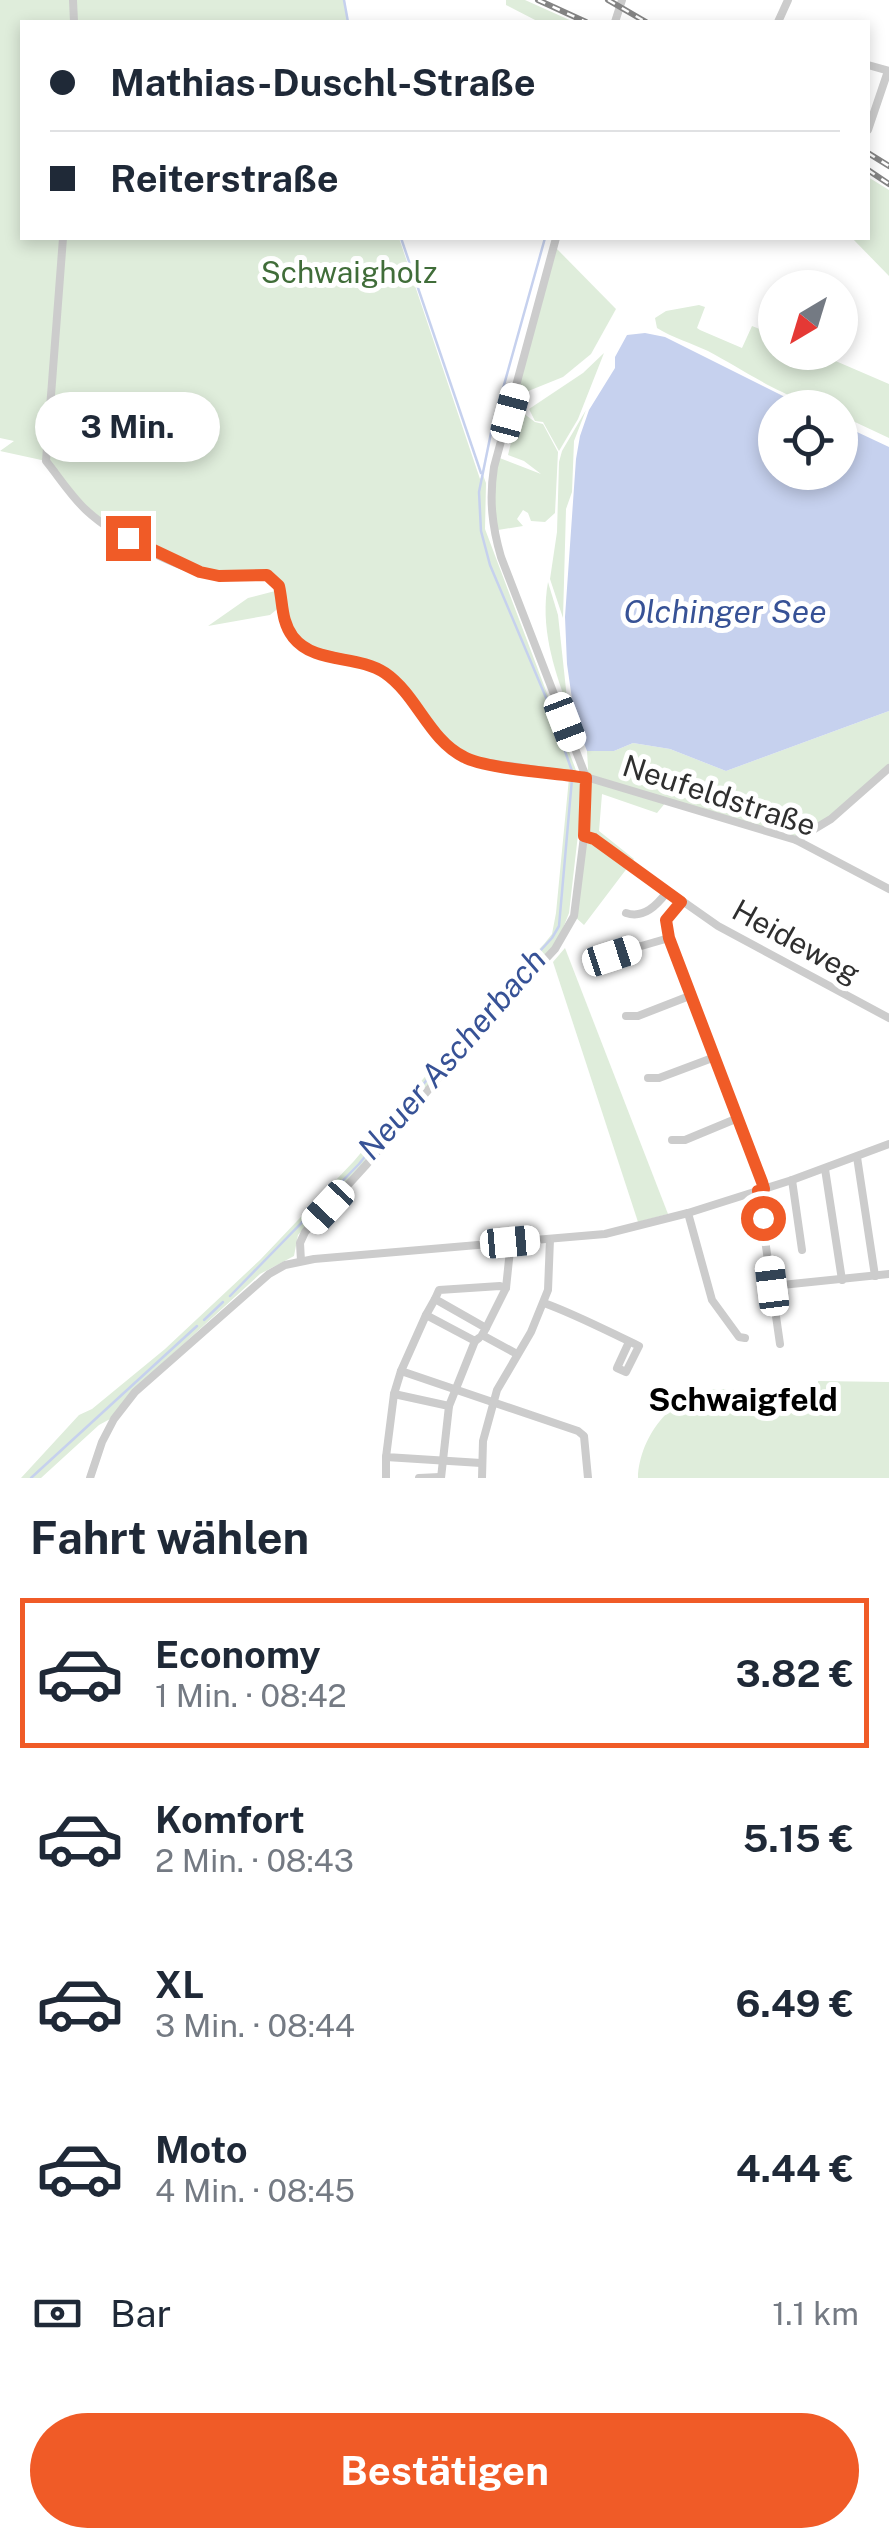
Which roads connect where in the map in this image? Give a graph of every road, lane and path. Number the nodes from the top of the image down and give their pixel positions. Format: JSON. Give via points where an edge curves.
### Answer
{"nodes":[{"id":1,"x":888,"y":71,"type":"edge"},
{"id":2,"x":870,"y":124,"type":"edge"},
{"id":3,"x":63,"y":240,"type":"edge"},
{"id":4,"x":555,"y":240,"type":"edge"},
{"id":5,"x":889,"y":768,"type":"edge"},
{"id":6,"x":586,"y":778,"type":"junction"},
{"id":7,"x":584,"y":836,"type":"junction"},
{"id":8,"x":796,"y":840,"type":"junction"},
{"id":9,"x":889,"y":889,"type":"edge"},
{"id":10,"x":668,"y":892,"type":"junction"},
{"id":11,"x":681,"y":902,"type":"junction"},
{"id":12,"x":626,"y":913,"type":"dead end"},
{"id":13,"x":669,"y":938,"type":"junction"},
{"id":14,"x":603,"y":957,"type":"dead end"},
{"id":15,"x":692,"y":995,"type":"junction"},
{"id":16,"x":626,"y":1016,"type":"dead end"},
{"id":17,"x":889,"y":1018,"type":"edge"},
{"id":18,"x":715,"y":1057,"type":"junction"},
{"id":19,"x":648,"y":1078,"type":"dead end"},
{"id":20,"x":738,"y":1118,"type":"junction"},
{"id":21,"x":672,"y":1140,"type":"dead end"},
{"id":22,"x":889,"y":1144,"type":"edge"},
{"id":23,"x":856,"y":1157,"type":"junction"},
{"id":24,"x":825,"y":1169,"type":"junction"},
{"id":25,"x":792,"y":1180,"type":"junction"},
{"id":26,"x":761,"y":1190,"type":"junction"},
{"id":27,"x":688,"y":1213,"type":"junction"},
{"id":28,"x":550,"y":1238,"type":"junction"},
{"id":29,"x":510,"y":1250,"type":"dead end"},
{"id":30,"x":802,"y":1250,"type":"dead end"},
{"id":31,"x":301,"y":1261,"type":"junction"},
{"id":32,"x":889,"y":1274,"type":"edge"},
{"id":33,"x":875,"y":1276,"type":"junction"},
{"id":34,"x":842,"y":1280,"type":"junction"},
{"id":35,"x":772,"y":1286,"type":"junction"},
{"id":36,"x":506,"y":1288,"type":"junction"},
{"id":37,"x":435,"y":1300,"type":"junction"},
{"id":38,"x":544,"y":1303,"type":"junction"},
{"id":39,"x":426,"y":1315,"type":"junction"},
{"id":40,"x":481,"y":1335,"type":"junction"},
{"id":41,"x":745,"y":1338,"type":"dead end"},
{"id":42,"x":629,"y":1342,"type":"dead end"},
{"id":43,"x":780,"y":1344,"type":"dead end"},
{"id":44,"x":516,"y":1354,"type":"junction"},
{"id":45,"x":401,"y":1371,"type":"junction"},
{"id":46,"x":454,"y":1390,"type":"junction"},
{"id":47,"x":394,"y":1394,"type":"junction"},
{"id":48,"x":493,"y":1402,"type":"junction"},
{"id":49,"x":449,"y":1406,"type":"junction"},
{"id":50,"x":386,"y":1458,"type":"junction"},
{"id":51,"x":442,"y":1460,"type":"junction"},
{"id":52,"x":481,"y":1464,"type":"junction"},
{"id":53,"x":90,"y":1478,"type":"edge"},
{"id":54,"x":386,"y":1478,"type":"edge"},
{"id":55,"x":419,"y":1478,"type":"edge"},
{"id":56,"x":440,"y":1478,"type":"edge"},
{"id":57,"x":482,"y":1478,"type":"edge"},
{"id":58,"x":588,"y":1478,"type":"edge"}],
"edges":[{"from":1,"to":2,"type":"street"},
{"from":3,"to":6,"type":"street","name":"Neufeldstraße","via":[[46,461],[84,508],[154,553],[200,572],[267,575],[279,586],[294,638],[307,650],[389,675],[459,755]]},
{"from":4,"to":6,"type":"street","via":[[490,495],[501,557]]},
{"from":5,"to":8,"type":"street"},
{"from":6,"to":7,"type":"street"},
{"from":6,"to":8,"type":"street","name":"Neufeldstraße"},
{"from":7,"to":10,"type":"street","name":"Heideweg"},
{"from":7,"to":31,"type":"street","via":[[574,916],[562,940],[305,1232]]},
{"from":8,"to":9,"type":"street","name":"Neufeldstraße"},
{"from":10,"to":11,"type":"street","name":"Heideweg"},
{"from":10,"to":12,"type":"street","via":[[655,908]]},
{"from":11,"to":13,"type":"street","via":[[666,920]]},
{"from":11,"to":17,"type":"street","name":"Heideweg"},
{"from":13,"to":14,"type":"street"},
{"from":13,"to":15,"type":"street"},
{"from":15,"to":16,"type":"street"},
{"from":15,"to":18,"type":"street"},
{"from":18,"to":19,"type":"street"},
{"from":18,"to":20,"type":"street"},
{"from":20,"to":21,"type":"street"},
{"from":20,"to":26,"type":"street"},
{"from":22,"to":23,"type":"street"},
{"from":23,"to":24,"type":"street"},
{"from":23,"to":33,"type":"street"},
{"from":24,"to":25,"type":"street"},
{"from":24,"to":34,"type":"street"},
{"from":25,"to":26,"type":"street"},
{"from":25,"to":30,"type":"street"},
{"from":26,"to":27,"type":"street"},
{"from":26,"to":35,"type":"street"},
{"from":27,"to":28,"type":"street","via":[[605,1234]]},
{"from":27,"to":41,"type":"street","via":[[712,1300]]},
{"from":28,"to":31,"type":"street"},
{"from":28,"to":38,"type":"street"},
{"from":29,"to":36,"type":"street"},
{"from":31,"to":53,"type":"street","via":[[252,1287],[135,1392],[114,1418]]},
{"from":32,"to":33,"type":"street"},
{"from":33,"to":34,"type":"street"},
{"from":34,"to":35,"type":"street"},
{"from":35,"to":43,"type":"street"},
{"from":36,"to":37,"type":"street","via":[[439,1290]]},
{"from":36,"to":40,"type":"street"},
{"from":37,"to":39,"type":"street"},
{"from":37,"to":40,"type":"street"},
{"from":38,"to":42,"type":"street"},
{"from":38,"to":44,"type":"street"},
{"from":39,"to":40,"type":"street"},
{"from":39,"to":45,"type":"street"},
{"from":40,"to":44,"type":"street"},
{"from":40,"to":46,"type":"street"},
{"from":44,"to":48,"type":"street"},
{"from":45,"to":46,"type":"street"},
{"from":45,"to":47,"type":"street"},
{"from":46,"to":48,"type":"street"},
{"from":46,"to":49,"type":"street"},
{"from":47,"to":49,"type":"street"},
{"from":47,"to":50,"type":"street"},
{"from":48,"to":52,"type":"street"},
{"from":48,"to":58,"type":"street","via":[[578,1431]]},
{"from":49,"to":51,"type":"street"},
{"from":50,"to":51,"type":"street"},
{"from":50,"to":54,"type":"street"},
{"from":51,"to":52,"type":"street"},
{"from":51,"to":56,"type":"street"},
{"from":52,"to":57,"type":"street"},
{"from":55,"to":56,"type":"street"}]}
